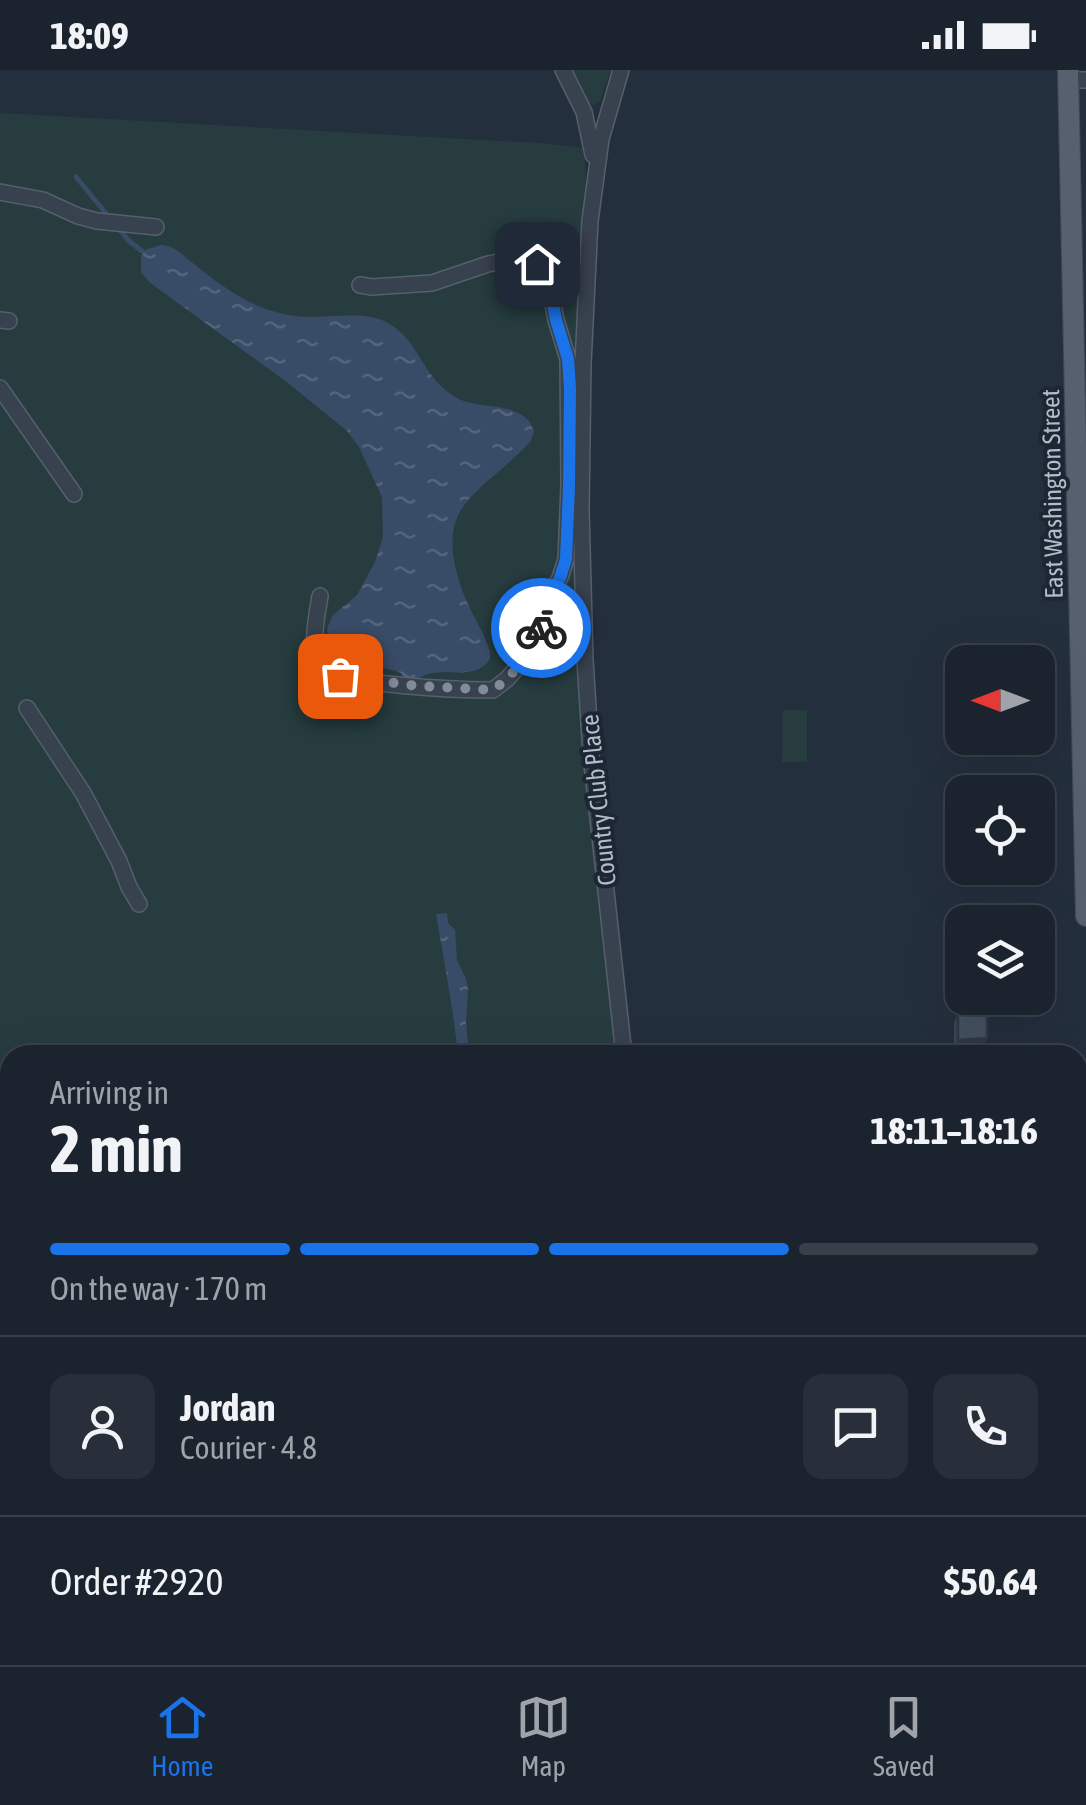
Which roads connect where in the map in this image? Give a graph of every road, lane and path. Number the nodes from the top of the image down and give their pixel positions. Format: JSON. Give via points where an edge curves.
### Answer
{"nodes":[{"id":1,"x":563,"y":70,"type":"edge"},
{"id":2,"x":621,"y":70,"type":"edge"},
{"id":3,"x":1074,"y":77,"type":"edge"},
{"id":4,"x":594,"y":184,"type":"junction"},
{"id":5,"x":0,"y":192,"type":"edge"},
{"id":6,"x":156,"y":226,"type":"dead end"},
{"id":7,"x":360,"y":285,"type":"dead end"},
{"id":8,"x":1080,"y":305,"type":"edge"},
{"id":9,"x":0,"y":388,"type":"edge"},
{"id":10,"x":74,"y":494,"type":"dead end"},
{"id":11,"x":1083,"y":576,"type":"edge"},
{"id":12,"x":320,"y":596,"type":"dead end"},
{"id":13,"x":26,"y":708,"type":"dead end"},
{"id":14,"x":1085,"y":793,"type":"edge"},
{"id":15,"x":139,"y":904,"type":"dead end"},
{"id":16,"x":1086,"y":916,"type":"edge"},
{"id":17,"x":623,"y":1045,"type":"edge"}],
"edges":[{"from":1,"to":4,"type":"street","name":"Country Club Place","via":[[591,136]]},
{"from":2,"to":4,"type":"street","name":"Country Club Place"},
{"from":3,"to":8,"type":"main road","name":"East Washington Street"},
{"from":4,"to":17,"type":"street","name":"Country Club Place","via":[[583,364],[584,619],[591,755]]},
{"from":5,"to":6,"type":"street","via":[[78,216]]},
{"from":7,"to":12,"type":"street","via":[[432,283],[514,260],[545,272],[568,359],[566,559],[545,602],[539,644],[493,690],[395,684],[328,671],[316,651]]},
{"from":8,"to":11,"type":"main road","name":"East Washington Street"},
{"from":9,"to":10,"type":"street"},
{"from":11,"to":14,"type":"main road","name":"East Washington Street"},
{"from":13,"to":15,"type":"street","via":[[83,794]]},
{"from":14,"to":16,"type":"main road","name":"East Washington Street"}]}
